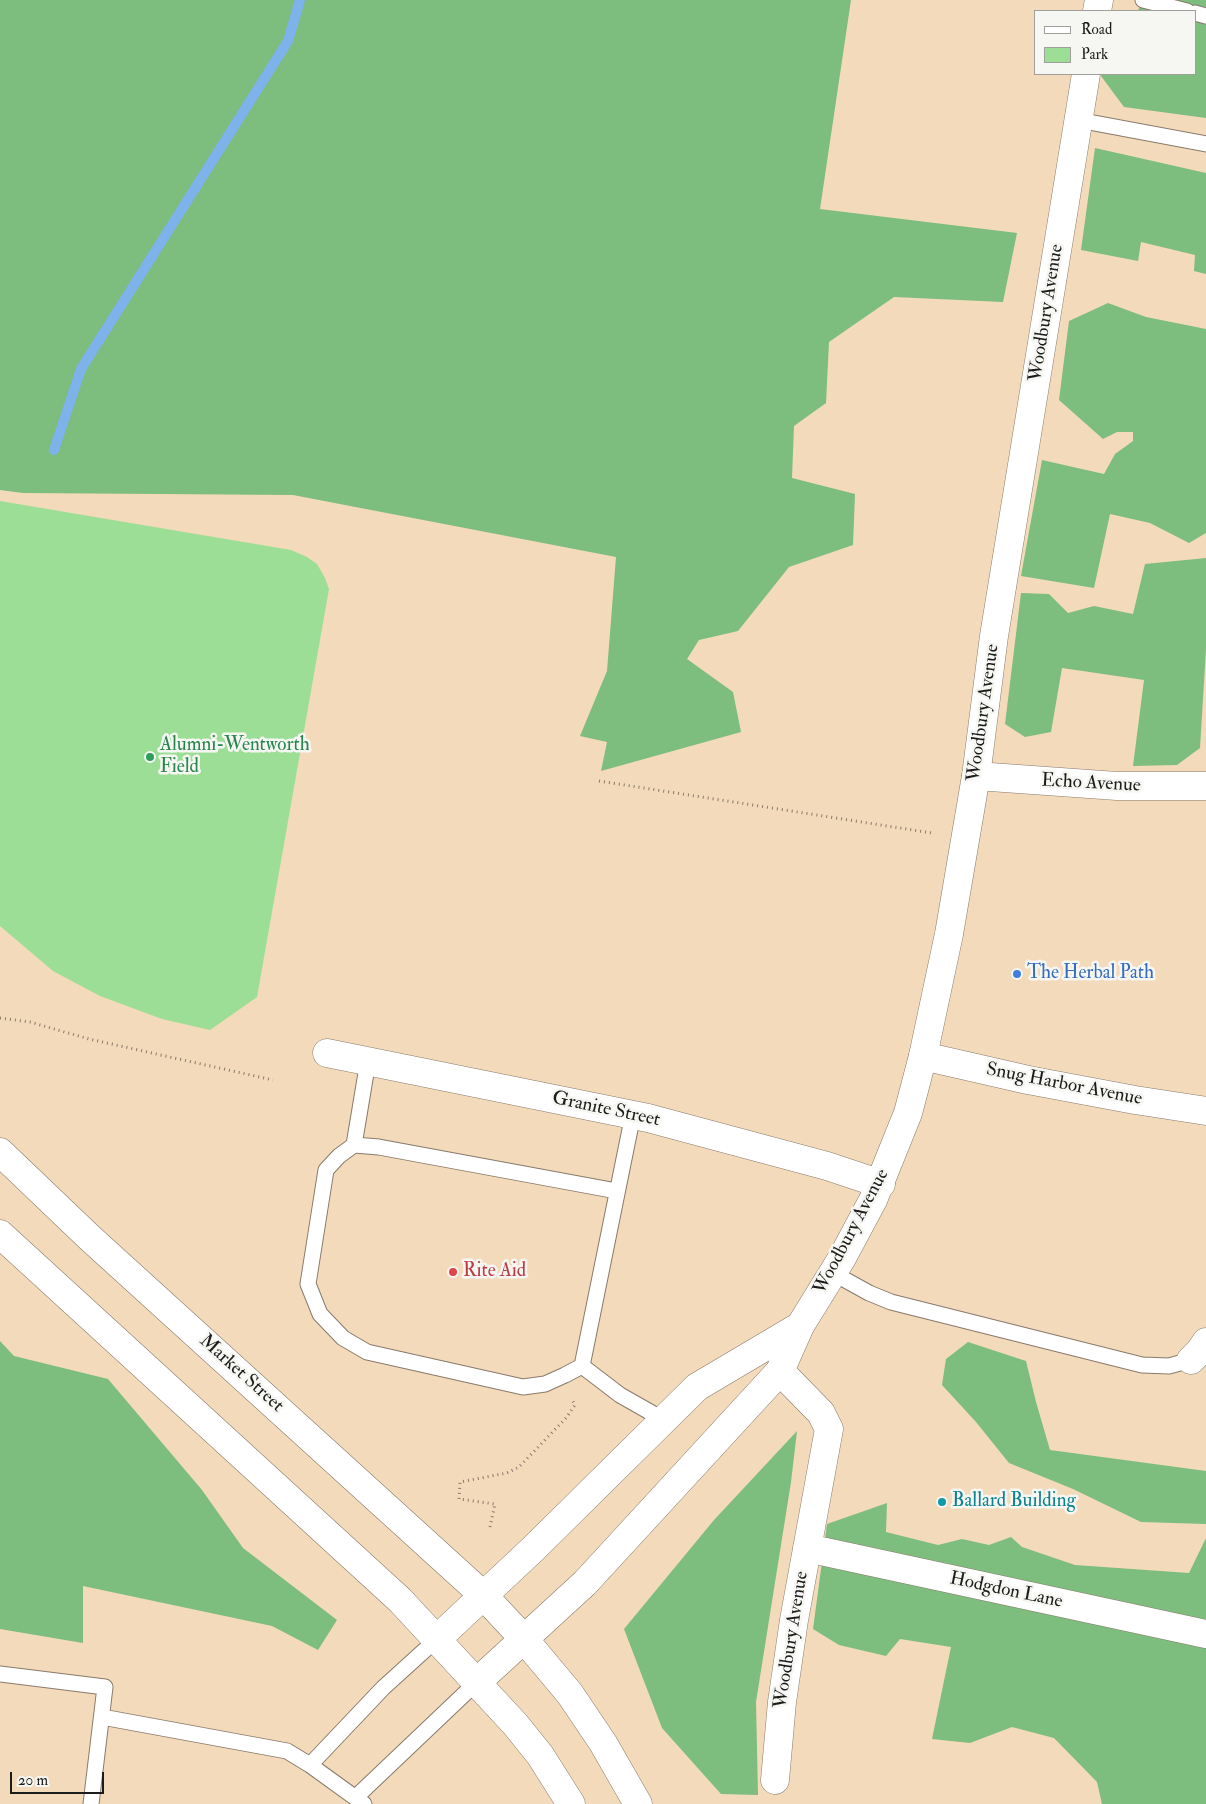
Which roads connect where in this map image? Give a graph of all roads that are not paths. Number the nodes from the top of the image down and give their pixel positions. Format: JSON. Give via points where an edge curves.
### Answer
{"nodes":[{"id":1,"x":1143,"y":0,"type":"edge"},
{"id":2,"x":1183,"y":10,"type":"edge"},
{"id":3,"x":1086,"y":75,"type":"edge"},
{"id":4,"x":1078,"y":120,"type":"junction"},
{"id":5,"x":1206,"y":144,"type":"edge"},
{"id":6,"x":976,"y":776,"type":"junction"},
{"id":7,"x":1206,"y":786,"type":"edge"},
{"id":8,"x":327,"y":1053,"type":"dead end"},
{"id":9,"x":923,"y":1056,"type":"junction"},
{"id":10,"x":368,"y":1061,"type":"junction"},
{"id":11,"x":1206,"y":1111,"type":"edge"},
{"id":12,"x":633,"y":1115,"type":"junction"},
{"id":13,"x":354,"y":1145,"type":"junction"},
{"id":14,"x":0,"y":1152,"type":"edge"},
{"id":15,"x":881,"y":1184,"type":"junction"},
{"id":16,"x":617,"y":1191,"type":"junction"},
{"id":17,"x":0,"y":1234,"type":"edge"},
{"id":18,"x":833,"y":1273,"type":"junction"},
{"id":19,"x":800,"y":1326,"type":"junction"},
{"id":20,"x":1198,"y":1351,"type":"edge"},
{"id":21,"x":582,"y":1366,"type":"junction"},
{"id":22,"x":780,"y":1371,"type":"junction"},
{"id":23,"x":664,"y":1420,"type":"junction"},
{"id":24,"x":807,"y":1548,"type":"junction"},
{"id":25,"x":483,"y":1595,"type":"junction"},
{"id":26,"x":1206,"y":1634,"type":"edge"},
{"id":27,"x":437,"y":1639,"type":"junction"},
{"id":28,"x":524,"y":1639,"type":"junction"},
{"id":29,"x":0,"y":1674,"type":"edge"},
{"id":30,"x":477,"y":1682,"type":"junction"},
{"id":31,"x":102,"y":1717,"type":"junction"},
{"id":32,"x":310,"y":1765,"type":"junction"},
{"id":33,"x":775,"y":1780,"type":"dead end"},
{"id":34,"x":360,"y":1801,"type":"edge"},
{"id":35,"x":91,"y":1804,"type":"edge"},
{"id":36,"x":571,"y":1804,"type":"edge"},
{"id":37,"x":638,"y":1804,"type":"edge"}],
"edges":[{"from":1,"to":2,"type":"lane"},
{"from":3,"to":4,"type":"street","name":"Woodbury Avenue"},
{"from":4,"to":5,"type":"lane"},
{"from":4,"to":6,"type":"street","name":"Woodbury Avenue","via":[[994,636]]},
{"from":6,"to":7,"type":"street","name":"Echo Avenue","via":[[1117,786]]},
{"from":6,"to":9,"type":"street","name":"Woodbury Avenue","via":[[949,934]]},
{"from":8,"to":10,"type":"street","name":"Granite Street"},
{"from":9,"to":11,"type":"street","name":"Snug Harbor Avenue","via":[[1028,1080]]},
{"from":9,"to":15,"type":"street","name":"Woodbury Avenue","via":[[908,1113]]},
{"from":10,"to":12,"type":"street","name":"Granite Street"},
{"from":10,"to":13,"type":"lane"},
{"from":12,"to":15,"type":"street","name":"Granite Street","via":[[827,1166]]},
{"from":12,"to":16,"type":"lane"},
{"from":13,"to":16,"type":"lane"},
{"from":13,"to":21,"type":"lane","via":[[326,1170],[308,1284],[320,1314],[342,1338],[367,1352],[523,1387],[545,1384]]},
{"from":14,"to":25,"type":"street","name":"Market Street"},
{"from":15,"to":18,"type":"street","name":"Woodbury Avenue"},
{"from":16,"to":21,"type":"lane"},
{"from":17,"to":27,"type":"street","via":[[391,1592]]},
{"from":18,"to":19,"type":"street","name":"Woodbury Avenue"},
{"from":18,"to":20,"type":"lane","via":[[891,1302],[1142,1365],[1169,1366]]},
{"from":19,"to":22,"type":"street","name":"Woodbury Avenue"},
{"from":19,"to":23,"type":"street","name":"Woodbury Avenue","via":[[697,1387]]},
{"from":21,"to":23,"type":"lane","via":[[620,1395]]},
{"from":22,"to":24,"type":"street","name":"Woodbury Avenue","via":[[822,1413],[829,1429]]},
{"from":22,"to":28,"type":"street","name":"Woodbury Avenue","via":[[585,1583]]},
{"from":23,"to":25,"type":"street","name":"Woodbury Avenue"},
{"from":24,"to":26,"type":"street","name":"Hodgdon Lane"},
{"from":24,"to":33,"type":"street","name":"Woodbury Avenue","via":[[782,1702]]},
{"from":25,"to":27,"type":"street","name":"Woodbury Avenue"},
{"from":25,"to":28,"type":"street"},
{"from":27,"to":30,"type":"street"},
{"from":27,"to":32,"type":"lane","via":[[384,1688]]},
{"from":28,"to":30,"type":"street","name":"Woodbury Avenue"},
{"from":28,"to":37,"type":"street","via":[[570,1694],[603,1742]]},
{"from":29,"to":31,"type":"lane","via":[[105,1687]]},
{"from":30,"to":34,"type":"lane"},
{"from":30,"to":36,"type":"street","via":[[540,1755]]},
{"from":31,"to":32,"type":"lane","via":[[287,1751]]},
{"from":31,"to":35,"type":"lane"},
{"from":32,"to":34,"type":"lane"}]}
